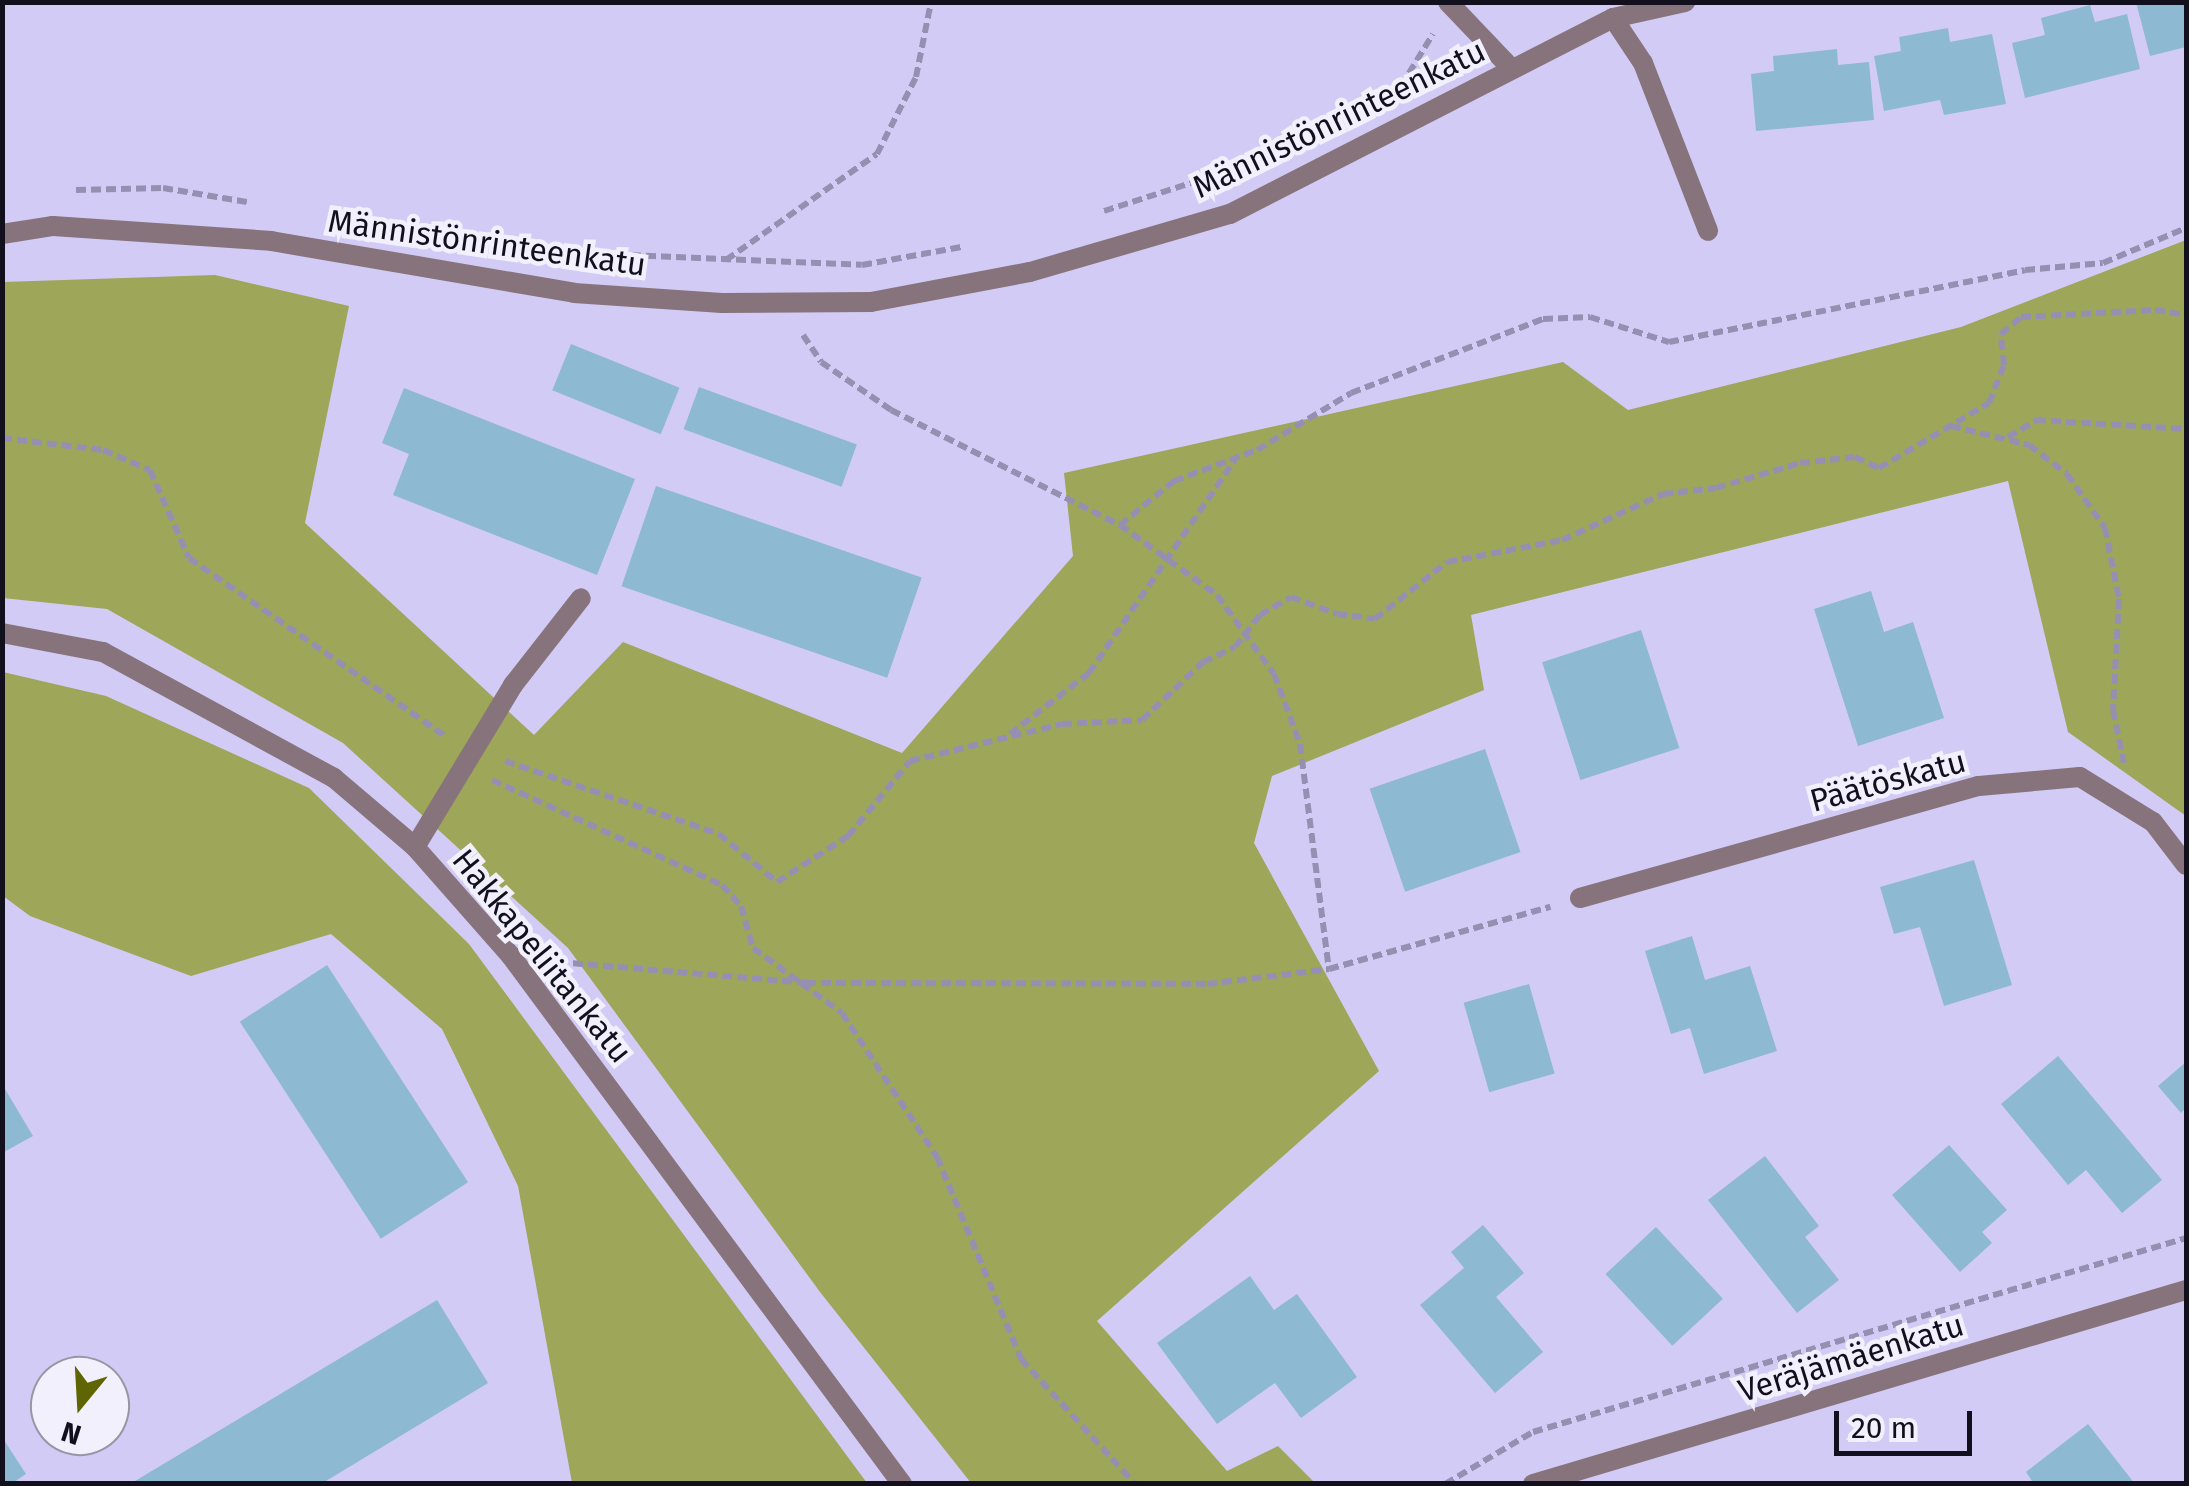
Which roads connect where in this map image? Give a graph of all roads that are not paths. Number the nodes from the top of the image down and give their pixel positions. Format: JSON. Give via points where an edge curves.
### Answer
{"nodes":[{"id":1,"x":1685,"y":2,"type":"edge"},
{"id":2,"x":1456,"y":9,"type":"edge"},
{"id":3,"x":1613,"y":18,"type":"junction"},
{"id":4,"x":1510,"y":67,"type":"junction"},
{"id":5,"x":1708,"y":231,"type":"dead end"},
{"id":6,"x":2,"y":234,"type":"edge"},
{"id":7,"x":581,"y":598,"type":"dead end"},
{"id":8,"x":2,"y":634,"type":"edge"},
{"id":9,"x":415,"y":848,"type":"junction"},
{"id":10,"x":2186,"y":865,"type":"edge"},
{"id":11,"x":1580,"y":898,"type":"road end"},
{"id":12,"x":2186,"y":1290,"type":"edge"},
{"id":13,"x":902,"y":1484,"type":"edge"},
{"id":14,"x":1533,"y":1484,"type":"edge"}],
"edges":[{"from":1,"to":3,"type":"street","name":"Männistönrinteenkatu"},
{"from":2,"to":4,"type":"street"},
{"from":3,"to":4,"type":"street","name":"Männistönrinteenkatu"},
{"from":3,"to":5,"type":"street","via":[[1643,63]]},
{"from":4,"to":6,"type":"street","name":"Männistönrinteenkatu","via":[[1230,214],[1030,272],[871,302],[574,293],[271,242],[52,226]]},
{"from":7,"to":9,"type":"street","via":[[513,685]]},
{"from":8,"to":9,"type":"street","name":"Hakkapeliitankatu","via":[[102,652],[334,778]]},
{"from":9,"to":13,"type":"street","name":"Hakkapeliitankatu","via":[[512,956]]},
{"from":10,"to":11,"type":"street","name":"Päätöskatu","via":[[2153,822],[2080,777],[1979,786]]},
{"from":12,"to":14,"type":"street","name":"Veräjämäenkatu"}]}
